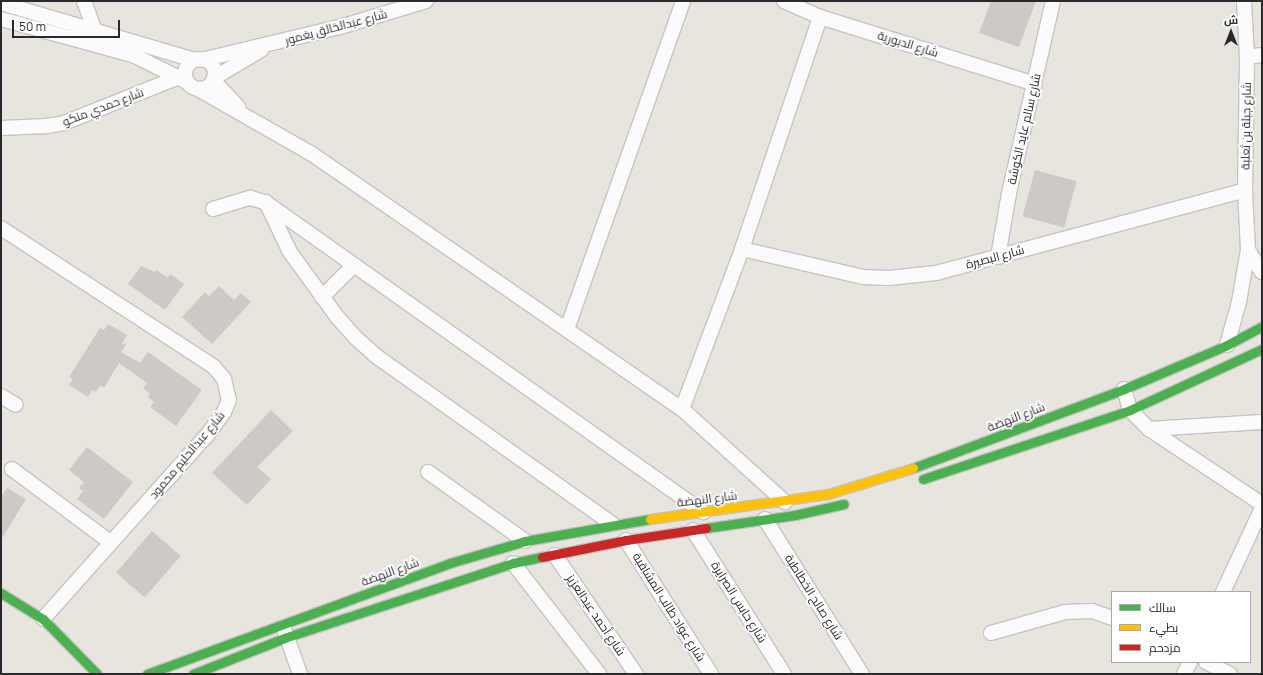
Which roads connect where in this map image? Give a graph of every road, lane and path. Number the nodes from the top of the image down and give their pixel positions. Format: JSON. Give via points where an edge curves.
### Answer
{"nodes":[{"id":1,"x":84,"y":1,"type":"edge"},
{"id":2,"x":426,"y":1,"type":"edge"},
{"id":3,"x":683,"y":1,"type":"edge"},
{"id":4,"x":784,"y":1,"type":"edge"},
{"id":5,"x":1053,"y":1,"type":"edge"},
{"id":6,"x":1244,"y":1,"type":"edge"},
{"id":7,"x":1,"y":3,"type":"edge"},
{"id":8,"x":820,"y":16,"type":"junction"},
{"id":9,"x":1,"y":19,"type":"edge"},
{"id":10,"x":95,"y":32,"type":"junction"},
{"id":11,"x":268,"y":45,"type":"junction"},
{"id":12,"x":1262,"y":55,"type":"edge"},
{"id":13,"x":1247,"y":57,"type":"junction"},
{"id":14,"x":198,"y":60,"type":"junction"},
{"id":15,"x":213,"y":79,"type":"junction"},
{"id":16,"x":188,"y":82,"type":"junction"},
{"id":17,"x":1035,"y":84,"type":"junction"},
{"id":18,"x":244,"y":113,"type":"junction"},
{"id":19,"x":1,"y":128,"type":"edge"},
{"id":20,"x":1245,"y":190,"type":"junction"},
{"id":21,"x":265,"y":202,"type":"junction"},
{"id":22,"x":213,"y":209,"type":"dead end"},
{"id":23,"x":1,"y":228,"type":"edge"},
{"id":24,"x":742,"y":249,"type":"junction"},
{"id":25,"x":1248,"y":250,"type":"junction"},
{"id":26,"x":998,"y":257,"type":"junction"},
{"id":27,"x":354,"y":264,"type":"junction"},
{"id":28,"x":1262,"y":272,"type":"edge"},
{"id":29,"x":322,"y":297,"type":"junction"},
{"id":30,"x":1262,"y":326,"type":"edge"},
{"id":31,"x":567,"y":329,"type":"junction"},
{"id":32,"x":1227,"y":345,"type":"junction"},
{"id":33,"x":1262,"y":349,"type":"edge"},
{"id":34,"x":1124,"y":389,"type":"junction"},
{"id":35,"x":1,"y":396,"type":"edge"},
{"id":36,"x":16,"y":405,"type":"dead end"},
{"id":37,"x":682,"y":409,"type":"junction"},
{"id":38,"x":1130,"y":410,"type":"junction"},
{"id":39,"x":1262,"y":422,"type":"edge"},
{"id":40,"x":1149,"y":429,"type":"junction"},
{"id":41,"x":12,"y":469,"type":"dead end"},
{"id":42,"x":428,"y":472,"type":"dead end"},
{"id":43,"x":912,"y":482,"type":"dead end"},
{"id":44,"x":856,"y":500,"type":"dead end"},
{"id":45,"x":785,"y":502,"type":"junction"},
{"id":46,"x":1262,"y":504,"type":"edge"},
{"id":47,"x":1262,"y":508,"type":"edge"},
{"id":48,"x":703,"y":512,"type":"junction"},
{"id":49,"x":765,"y":520,"type":"junction"},
{"id":50,"x":612,"y":524,"type":"junction"},
{"id":51,"x":693,"y":530,"type":"junction"},
{"id":52,"x":626,"y":540,"type":"junction"},
{"id":53,"x":525,"y":541,"type":"junction"},
{"id":54,"x":110,"y":542,"type":"junction"},
{"id":55,"x":555,"y":555,"type":"junction"},
{"id":56,"x":513,"y":563,"type":"junction"},
{"id":57,"x":1223,"y":591,"type":"edge"},
{"id":58,"x":1,"y":593,"type":"edge"},
{"id":59,"x":1111,"y":618,"type":"edge"},
{"id":60,"x":43,"y":619,"type":"junction"},
{"id":61,"x":285,"y":631,"type":"junction"},
{"id":62,"x":991,"y":633,"type":"dead end"},
{"id":63,"x":1190,"y":663,"type":"edge"},
{"id":64,"x":1208,"y":663,"type":"edge"},
{"id":65,"x":97,"y":674,"type":"edge"},
{"id":66,"x":147,"y":674,"type":"edge"},
{"id":67,"x":193,"y":674,"type":"edge"},
{"id":68,"x":300,"y":674,"type":"edge"},
{"id":69,"x":600,"y":674,"type":"edge"},
{"id":70,"x":636,"y":674,"type":"edge"},
{"id":71,"x":711,"y":674,"type":"edge"},
{"id":72,"x":784,"y":674,"type":"edge"},
{"id":73,"x":862,"y":674,"type":"edge"},
{"id":74,"x":1184,"y":674,"type":"edge"},
{"id":75,"x":1230,"y":674,"type":"edge"}],
"edges":[{"from":1,"to":10,"type":"street"},
{"from":2,"to":11,"type":"street","name":"شارع عبدالخالق يغمور","via":[[340,28]]},
{"from":3,"to":31,"type":"street"},
{"from":4,"to":8,"type":"street","name":"شارع الدبورية"},
{"from":5,"to":17,"type":"street","name":"شارع سالم عايد الكوشة"},
{"from":6,"to":13,"type":"street","name":"شارع جبلة بن ثعلبة"},
{"from":7,"to":10,"type":"street"},
{"from":8,"to":17,"type":"street","name":"شارع الدبورية"},
{"from":8,"to":24,"type":"street"},
{"from":9,"to":16,"type":"street","via":[[133,55]]},
{"from":10,"to":14,"type":"street"},
{"from":11,"to":14,"type":"street","name":"شارع عبدالخالق يغمور"},
{"from":11,"to":15,"type":"street","name":"شارع عبدالخالق يغمور"},
{"from":12,"to":13,"type":"street"},
{"from":13,"to":20,"type":"street","name":"شارع جبلة بن ثعلبة"},
{"from":14,"to":15,"type":"street","via":[[213,68]]},
{"from":14,"to":16,"type":"street","via":[[186,69]]},
{"from":15,"to":16,"type":"street","via":[[208,86]]},
{"from":15,"to":18,"type":"street"},
{"from":16,"to":18,"type":"street"},
{"from":16,"to":19,"type":"street","name":"شارع حمدي منكو","via":[[64,123]]},
{"from":17,"to":26,"type":"street","name":"شارع سالم عايد الكوشة","via":[[1009,193]]},
{"from":18,"to":31,"type":"street","via":[[312,154]]},
{"from":20,"to":25,"type":"street","name":"شارع جبلة بن ثعلبة"},
{"from":20,"to":26,"type":"street","name":"شارع البصيرة"},
{"from":21,"to":22,"type":"street","via":[[250,198]]},
{"from":21,"to":27,"type":"street"},
{"from":21,"to":29,"type":"street","via":[[290,252]]},
{"from":23,"to":54,"type":"street","name":"شارع عبدالحليم محمود","via":[[214,367],[228,389],[227,406],[211,429]]},
{"from":24,"to":26,"type":"street","name":"شارع البصيرة","via":[[840,272],[889,278],[936,273]]},
{"from":24,"to":37,"type":"street"},
{"from":25,"to":28,"type":"street","name":"شارع جبلة بن ثعلبة"},
{"from":25,"to":32,"type":"street","name":"شارع جبلة بن ثعلبة","via":[[1239,302]]},
{"from":27,"to":29,"type":"street"},
{"from":27,"to":48,"type":"street"},
{"from":29,"to":50,"type":"street","via":[[338,318],[376,356]]},
{"from":30,"to":32,"type":"street","name":"شارع النهضة"},
{"from":31,"to":37,"type":"street"},
{"from":32,"to":34,"type":"street","name":"شارع النهضة"},
{"from":33,"to":38,"type":"street"},
{"from":34,"to":38,"type":"street"},
{"from":34,"to":45,"type":"street","name":"شارع النهضة","via":[[894,474],[828,494]]},
{"from":35,"to":36,"type":"street"},
{"from":37,"to":45,"type":"street"},
{"from":38,"to":40,"type":"street"},
{"from":38,"to":43,"type":"street"},
{"from":39,"to":40,"type":"street"},
{"from":40,"to":46,"type":"street"},
{"from":41,"to":54,"type":"street"},
{"from":42,"to":53,"type":"street"},
{"from":44,"to":49,"type":"street","name":"شارع النهضة"},
{"from":45,"to":48,"type":"street","name":"شارع النهضة"},
{"from":47,"to":57,"type":"street"},
{"from":48,"to":50,"type":"street","name":"شارع النهضة"},
{"from":49,"to":51,"type":"street","name":"شارع النهضة"},
{"from":49,"to":73,"type":"street","name":"شارع صالح الخطاطبة"},
{"from":50,"to":53,"type":"street","name":"شارع النهضة"},
{"from":51,"to":52,"type":"street","name":"شارع النهضة"},
{"from":51,"to":72,"type":"street","name":"شارع حابس الصرايرة"},
{"from":52,"to":55,"type":"street","name":"شارع النهضة"},
{"from":52,"to":71,"type":"street","name":"شارع عواد طالب المشاقبة"},
{"from":53,"to":61,"type":"street","name":"شارع النهضة","via":[[450,563]]},
{"from":54,"to":60,"type":"street","name":"شارع عبدالحليم محمود"},
{"from":55,"to":56,"type":"street","name":"شارع النهضة"},
{"from":55,"to":70,"type":"street","name":"شارع أحمد عبدالعزيز"},
{"from":56,"to":61,"type":"street","name":"شارع النهضة"},
{"from":56,"to":69,"type":"street"},
{"from":58,"to":60,"type":"street"},
{"from":59,"to":62,"type":"street","via":[[1092,611],[1065,612]]},
{"from":60,"to":65,"type":"street"},
{"from":61,"to":66,"type":"street","name":"شارع النهضة"},
{"from":61,"to":67,"type":"street","name":"شارع النهضة"},
{"from":61,"to":68,"type":"street"},
{"from":63,"to":74,"type":"street"},
{"from":64,"to":75,"type":"street"}]}
